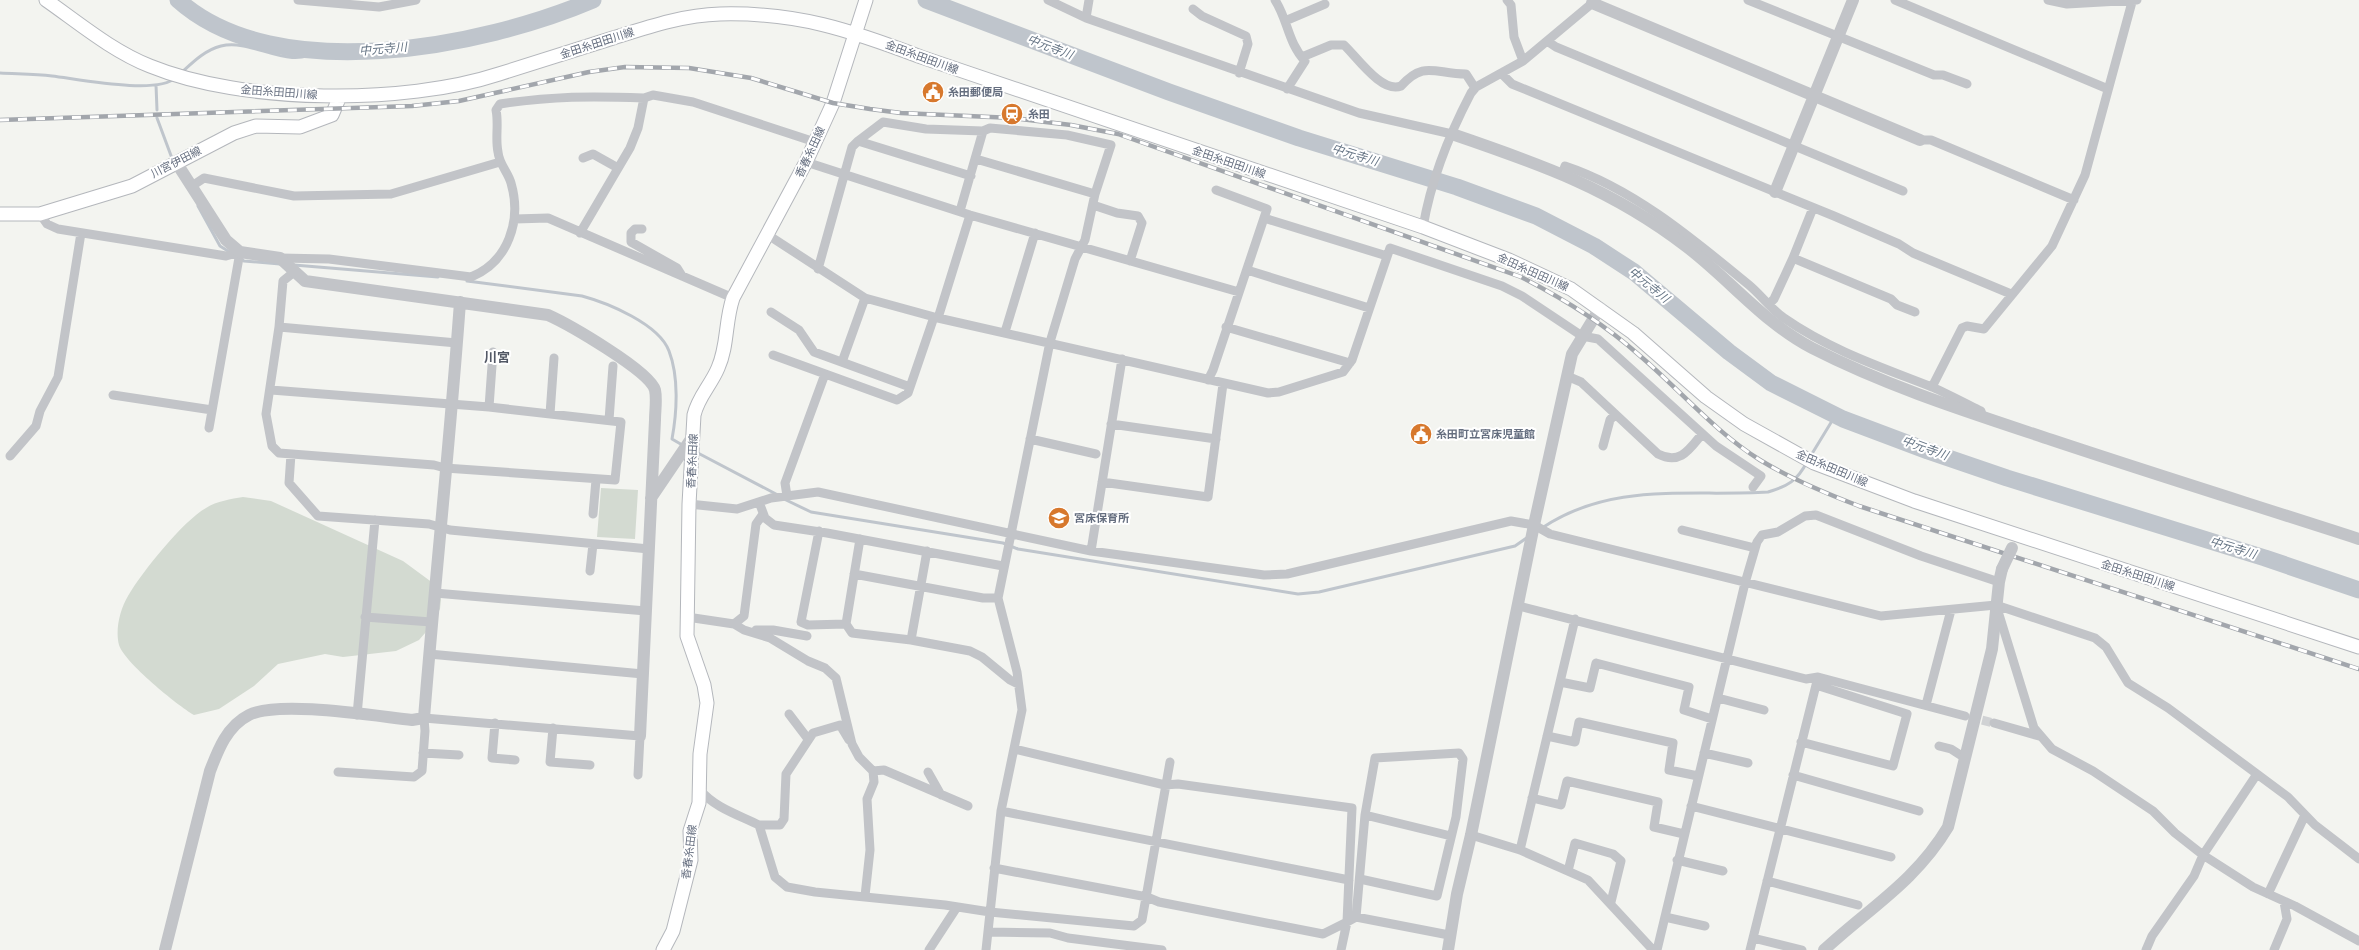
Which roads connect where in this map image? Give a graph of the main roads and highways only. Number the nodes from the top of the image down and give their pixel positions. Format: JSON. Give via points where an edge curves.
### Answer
{"nodes":[{"id":1,"x":46,"y":0,"type":"edge"},
{"id":2,"x":866,"y":0,"type":"edge"},
{"id":3,"x":858,"y":27,"type":"junction"},
{"id":4,"x":340,"y":96,"type":"junction"},
{"id":5,"x":0,"y":214,"type":"edge"},
{"id":6,"x":2359,"y":647,"type":"edge"},
{"id":7,"x":663,"y":950,"type":"edge"}],
"edges":[{"from":1,"to":4,"type":"main road","name":"金田糸田田川線","via":[[110,45],[149,66],[192,81],[229,89]]},
{"from":2,"to":3,"type":"main road","name":"香春糸田線"},
{"from":3,"to":4,"type":"main road","name":"金田糸田田川線","via":[[768,14],[718,14],[668,20],[483,80],[404,92]]},
{"from":3,"to":6,"type":"main road","name":"金田糸田田川線","via":[[928,59],[1423,227],[1508,260],[1571,290],[1600,308],[1633,333],[1706,397],[1771,440],[1814,463],[2017,535]]},
{"from":3,"to":7,"type":"main road","name":"香春糸田線","via":[[833,103],[806,162],[733,298],[728,311],[723,354],[718,369],[697,402],[689,504],[687,636],[704,685],[707,703],[700,754],[700,790],[690,831],[690,860],[686,883],[673,931]]},
{"from":4,"to":5,"type":"main road","name":"川宮伊田線","via":[[332,115],[300,127],[256,126],[234,133],[132,186],[40,214]]}]}
